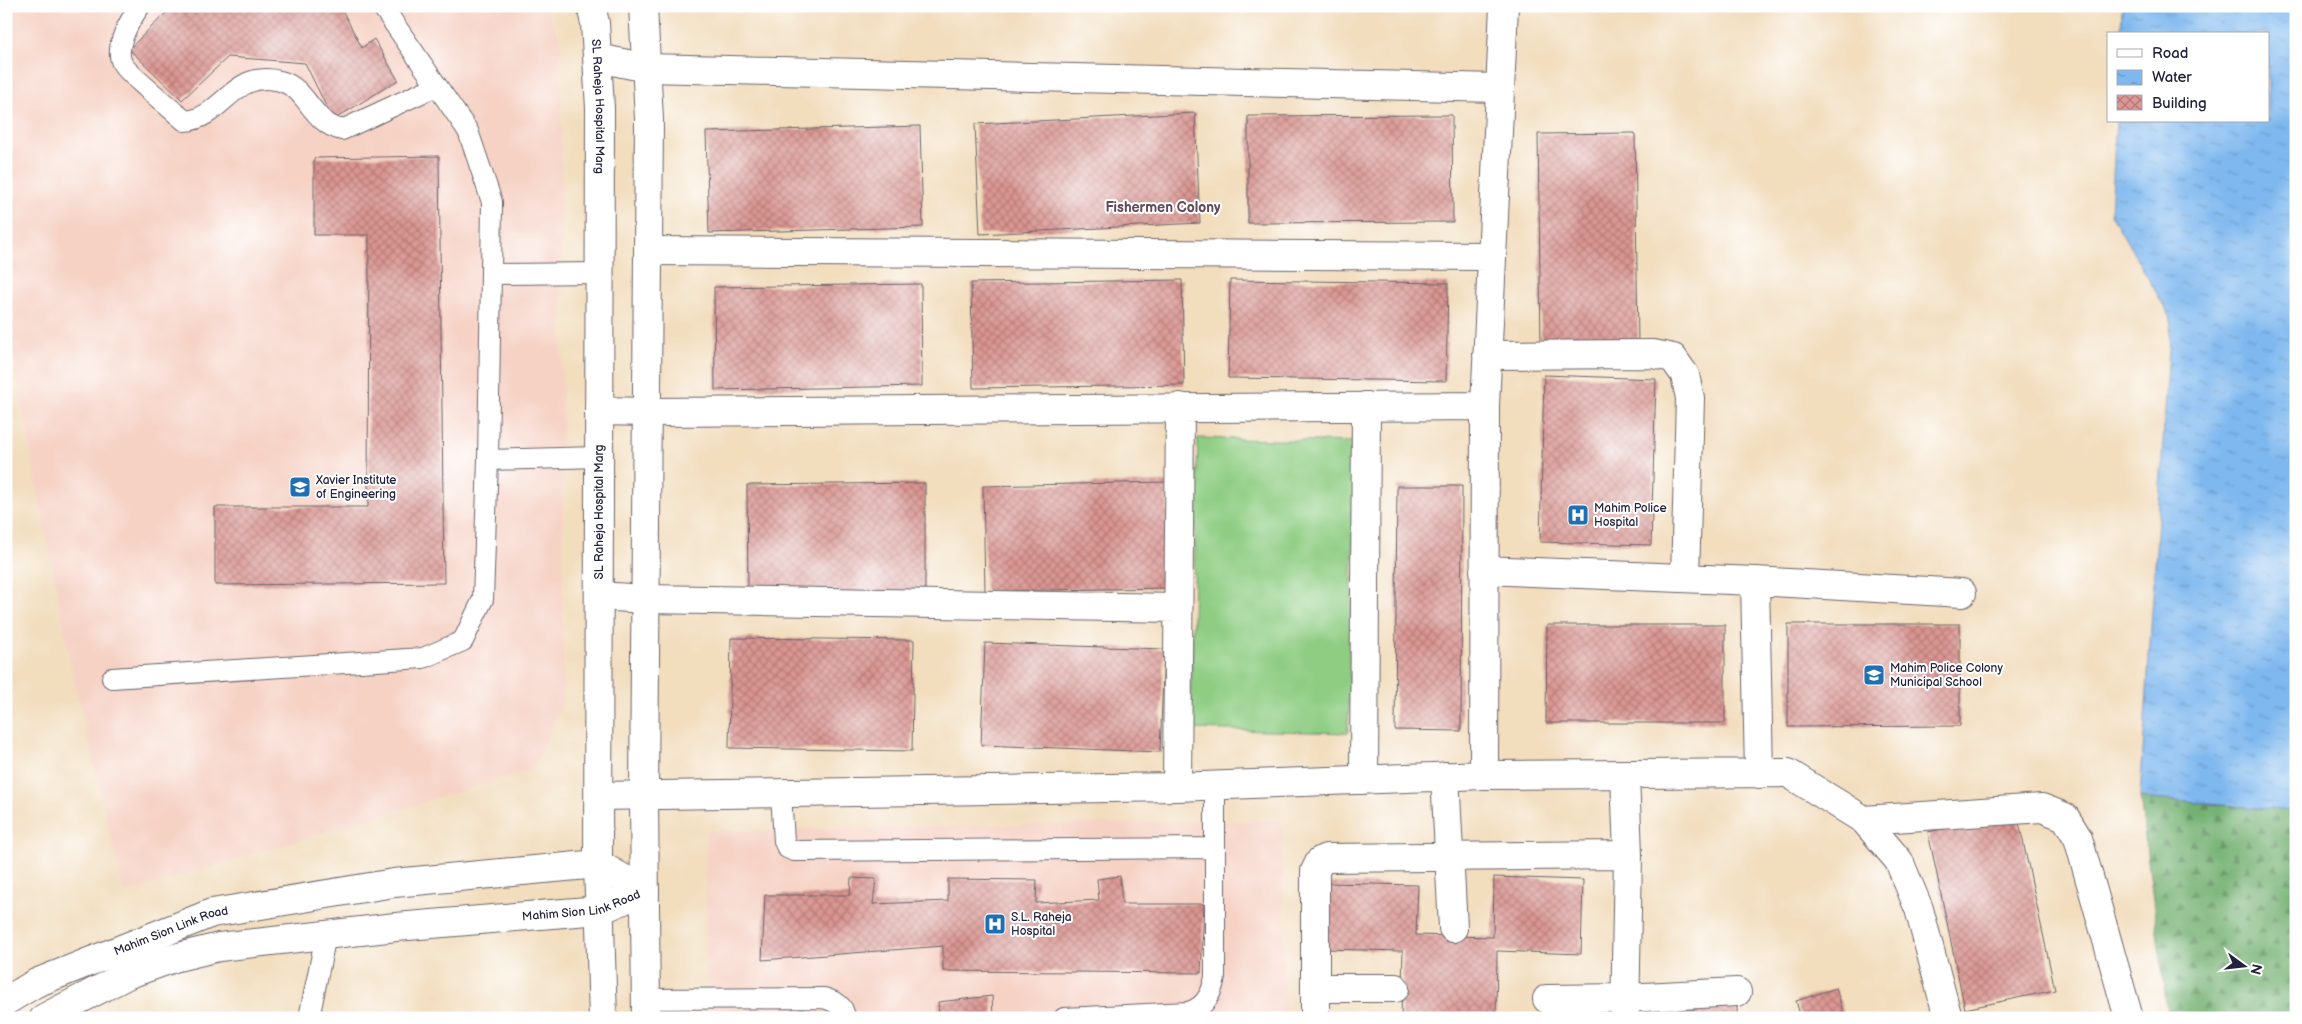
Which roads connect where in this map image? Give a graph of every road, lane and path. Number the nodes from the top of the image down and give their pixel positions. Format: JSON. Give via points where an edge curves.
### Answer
{"nodes":[{"id":1,"x":140,"y":6,"type":"edge"},
{"id":2,"x":382,"y":6,"type":"edge"},
{"id":3,"x":591,"y":6,"type":"edge"},
{"id":4,"x":643,"y":6,"type":"edge"},
{"id":5,"x":1504,"y":6,"type":"edge"},
{"id":6,"x":598,"y":58,"type":"junction"},
{"id":7,"x":647,"y":68,"type":"junction"},
{"id":8,"x":436,"y":86,"type":"junction"},
{"id":9,"x":1499,"y":88,"type":"junction"},
{"id":10,"x":649,"y":251,"type":"junction"},
{"id":11,"x":1492,"y":256,"type":"junction"},
{"id":12,"x":600,"y":273,"type":"junction"},
{"id":13,"x":491,"y":274,"type":"junction"},
{"id":14,"x":1487,"y":355,"type":"junction"},
{"id":15,"x":1366,"y":406,"type":"junction"},
{"id":16,"x":1485,"y":406,"type":"junction"},
{"id":17,"x":1180,"y":407,"type":"junction"},
{"id":18,"x":599,"y":410,"type":"junction"},
{"id":19,"x":648,"y":412,"type":"junction"},
{"id":20,"x":599,"y":456,"type":"junction"},
{"id":21,"x":488,"y":460,"type":"junction"},
{"id":22,"x":1484,"y":570,"type":"junction"},
{"id":23,"x":1685,"y":578,"type":"junction"},
{"id":24,"x":1755,"y":580,"type":"junction"},
{"id":25,"x":1962,"y":593,"type":"dead end"},
{"id":26,"x":599,"y":596,"type":"junction"},
{"id":27,"x":645,"y":599,"type":"junction"},
{"id":28,"x":1178,"y":608,"type":"junction"},
{"id":29,"x":112,"y":678,"type":"dead end"},
{"id":30,"x":1759,"y":774,"type":"junction"},
{"id":31,"x":1484,"y":775,"type":"junction"},
{"id":32,"x":1625,"y":775,"type":"junction"},
{"id":33,"x":1446,"y":776,"type":"junction"},
{"id":34,"x":1364,"y":780,"type":"junction"},
{"id":35,"x":1215,"y":785,"type":"junction"},
{"id":36,"x":1177,"y":787,"type":"junction"},
{"id":37,"x":781,"y":794,"type":"junction"},
{"id":38,"x":599,"y":796,"type":"junction"},
{"id":39,"x":644,"y":796,"type":"junction"},
{"id":40,"x":1864,"y":820,"type":"junction"},
{"id":41,"x":1215,"y":848,"type":"junction"},
{"id":42,"x":1628,"y":855,"type":"junction"},
{"id":43,"x":1450,"y":856,"type":"junction"},
{"id":44,"x":598,"y":864,"type":"junction"},
{"id":45,"x":645,"y":891,"type":"junction"},
{"id":46,"x":600,"y":910,"type":"junction"},
{"id":47,"x":1453,"y":928,"type":"dead end"},
{"id":48,"x":326,"y":935,"type":"junction"},
{"id":49,"x":1315,"y":988,"type":"junction"},
{"id":50,"x":1395,"y":988,"type":"dead end"},
{"id":51,"x":1737,"y":992,"type":"dead end"},
{"id":52,"x":1547,"y":999,"type":"dead end"},
{"id":53,"x":6,"y":1001,"type":"edge"},
{"id":54,"x":646,"y":1008,"type":"edge"},
{"id":55,"x":1626,"y":1008,"type":"edge"},
{"id":56,"x":1161,"y":1016,"type":"edge"},
{"id":57,"x":44,"y":1018,"type":"edge"},
{"id":58,"x":309,"y":1018,"type":"edge"},
{"id":59,"x":603,"y":1018,"type":"edge"},
{"id":60,"x":845,"y":1018,"type":"edge"},
{"id":61,"x":1064,"y":1018,"type":"edge"},
{"id":62,"x":1315,"y":1018,"type":"edge"},
{"id":63,"x":1948,"y":1018,"type":"edge"},
{"id":64,"x":2129,"y":1018,"type":"edge"}],
"edges":[{"from":1,"to":8,"type":"lane","via":[[132,16],[119,48],[122,64],[185,121],[196,120],[248,81],[268,78],[283,81],[329,127],[342,130]]},
{"from":2,"to":8,"type":"lane"},
{"from":3,"to":6,"type":"street","name":"SL Raheja Hospital Marg"},
{"from":4,"to":7,"type":"street"},
{"from":5,"to":9,"type":"street"},
{"from":6,"to":7,"type":"street"},
{"from":6,"to":12,"type":"street","name":"SL Raheja Hospital Marg"},
{"from":7,"to":9,"type":"street"},
{"from":7,"to":10,"type":"street"},
{"from":8,"to":13,"type":"lane","via":[[468,132],[492,202]]},
{"from":9,"to":11,"type":"street"},
{"from":10,"to":11,"type":"street"},
{"from":10,"to":19,"type":"street"},
{"from":11,"to":14,"type":"street"},
{"from":12,"to":13,"type":"lane"},
{"from":12,"to":18,"type":"street","name":"SL Raheja Hospital Marg"},
{"from":13,"to":21,"type":"lane"},
{"from":14,"to":16,"type":"street"},
{"from":14,"to":23,"type":"street","via":[[1653,354],[1673,358],[1685,375],[1690,398]]},
{"from":15,"to":16,"type":"street"},
{"from":15,"to":17,"type":"street"},
{"from":15,"to":34,"type":"street"},
{"from":16,"to":22,"type":"street"},
{"from":17,"to":19,"type":"street"},
{"from":17,"to":28,"type":"street"},
{"from":18,"to":19,"type":"street"},
{"from":18,"to":20,"type":"street","name":"SL Raheja Hospital Marg"},
{"from":19,"to":27,"type":"street"},
{"from":20,"to":21,"type":"lane"},
{"from":20,"to":26,"type":"street","name":"SL Raheja Hospital Marg"},
{"from":21,"to":29,"type":"lane","via":[[482,599],[463,641],[424,658]]},
{"from":22,"to":23,"type":"street"},
{"from":22,"to":31,"type":"street"},
{"from":23,"to":24,"type":"street"},
{"from":24,"to":25,"type":"street"},
{"from":24,"to":30,"type":"street"},
{"from":26,"to":27,"type":"street"},
{"from":26,"to":38,"type":"street","name":"SL Raheja Hospital Marg"},
{"from":27,"to":28,"type":"street"},
{"from":27,"to":39,"type":"street"},
{"from":28,"to":36,"type":"street"},
{"from":30,"to":32,"type":"street"},
{"from":30,"to":40,"type":"street","via":[[1788,773]]},
{"from":31,"to":32,"type":"street"},
{"from":31,"to":33,"type":"street"},
{"from":32,"to":42,"type":"street"},
{"from":33,"to":34,"type":"street"},
{"from":33,"to":43,"type":"street"},
{"from":34,"to":35,"type":"street"},
{"from":35,"to":36,"type":"street"},
{"from":35,"to":41,"type":"lane"},
{"from":36,"to":37,"type":"street"},
{"from":37,"to":39,"type":"street"},
{"from":37,"to":41,"type":"lane","via":[[784,841],[787,848],[794,851]]},
{"from":38,"to":39,"type":"street"},
{"from":38,"to":44,"type":"street","name":"SL Raheja Hospital Marg"},
{"from":39,"to":45,"type":"street"},
{"from":40,"to":63,"type":"street","via":[[1899,861],[1916,901]]},
{"from":40,"to":64,"type":"street","via":[[2042,808],[2065,817],[2078,838]]},
{"from":41,"to":56,"type":"lane","via":[[1215,977],[1212,992],[1197,1010]]},
{"from":42,"to":43,"type":"street"},
{"from":42,"to":55,"type":"street"},
{"from":43,"to":47,"type":"street"},
{"from":43,"to":49,"type":"street","via":[[1335,857],[1320,861],[1315,880]]},
{"from":44,"to":45,"type":"street","name":"Mahim Sion Link Road"},
{"from":44,"to":46,"type":"street","name":"SL Raheja Hospital Marg"},
{"from":44,"to":53,"type":"street","name":"Mahim Sion Link Road","via":[[394,883],[212,913],[36,983]]},
{"from":45,"to":46,"type":"street","name":"Mahim Sion Link Road"},
{"from":45,"to":54,"type":"street"},
{"from":46,"to":48,"type":"street","name":"Mahim Sion Link Road"},
{"from":46,"to":59,"type":"street","name":"SL Raheja Hospital Marg"},
{"from":48,"to":57,"type":"street","name":"Mahim Sion Link Road","via":[[219,948],[174,958],[129,974]]},
{"from":48,"to":58,"type":"lane"},
{"from":49,"to":50,"type":"street"},
{"from":49,"to":62,"type":"street"},
{"from":51,"to":55,"type":"street"},
{"from":52,"to":55,"type":"street"},
{"from":54,"to":60,"type":"lane","via":[[824,998],[838,1003],[845,1012]]},
{"from":56,"to":61,"type":"lane"}]}
